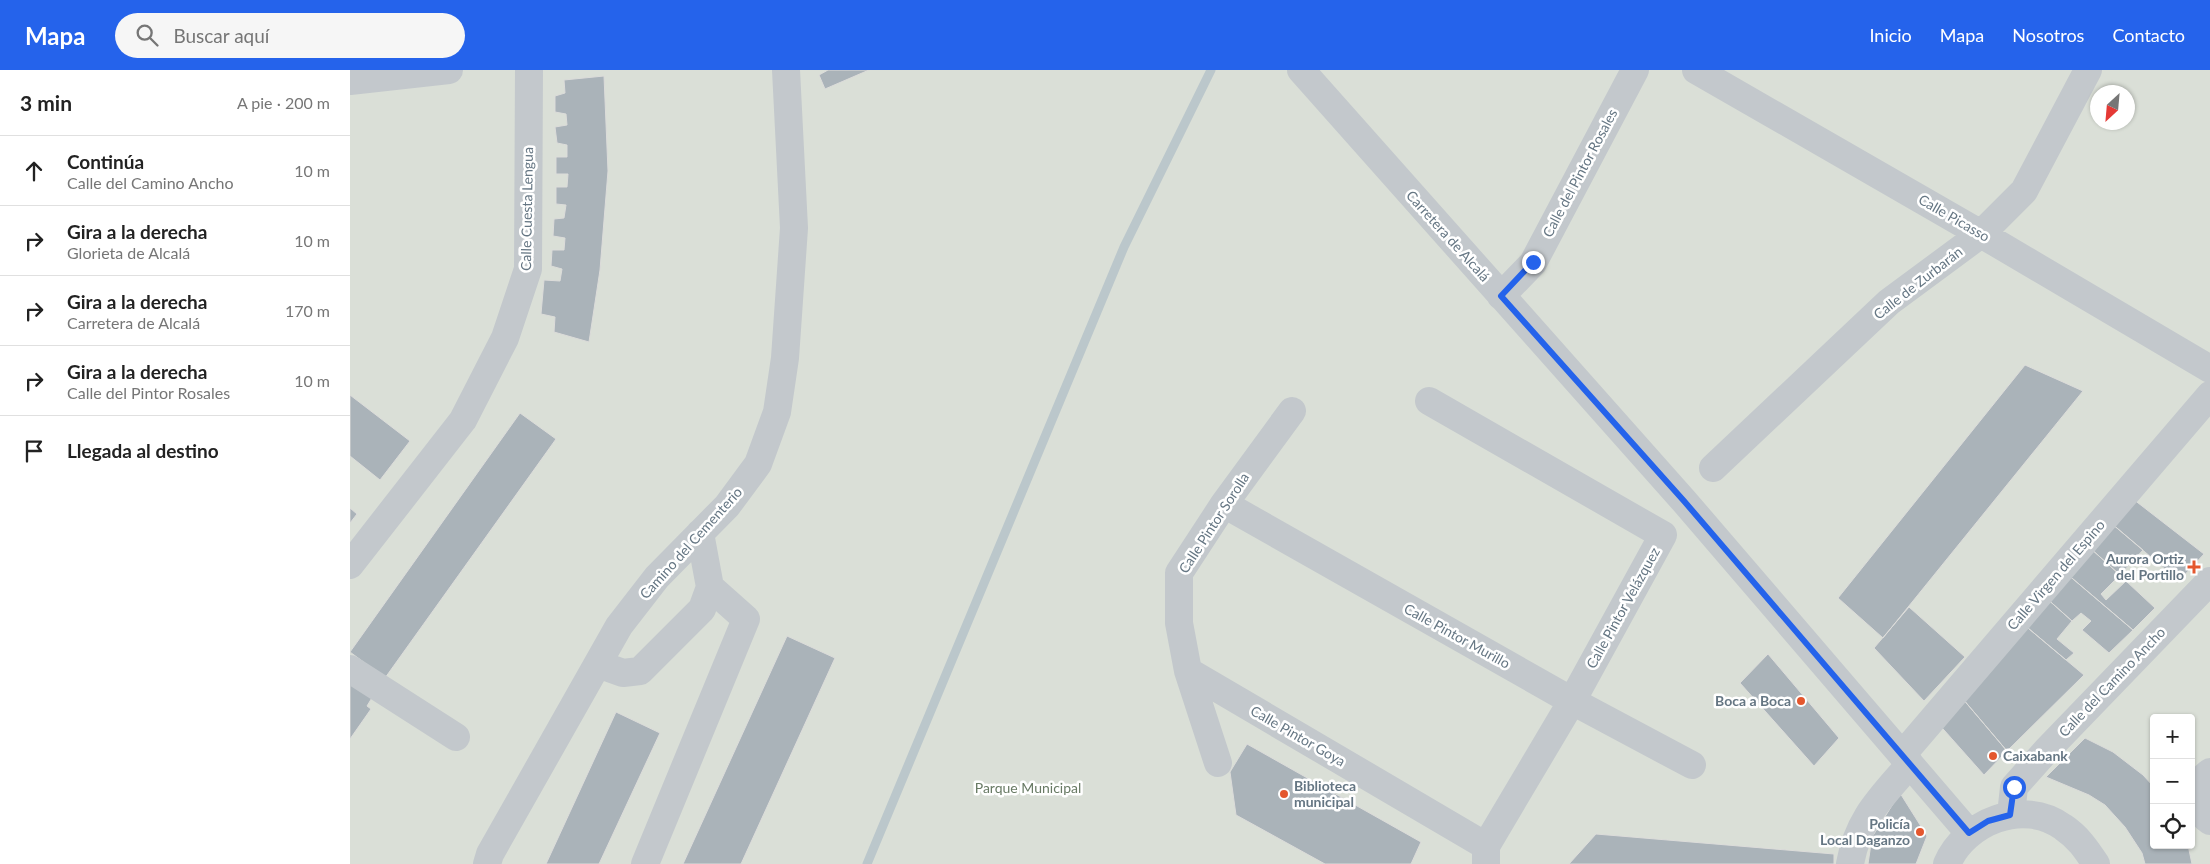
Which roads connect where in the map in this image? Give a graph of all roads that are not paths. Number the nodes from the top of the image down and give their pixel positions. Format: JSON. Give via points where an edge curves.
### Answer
{"nodes":[{"id":1,"x":449,"y":70,"type":"edge"},
{"id":2,"x":529,"y":70,"type":"edge"},
{"id":3,"x":786,"y":70,"type":"edge"},
{"id":4,"x":1635,"y":70,"type":"edge"},
{"id":5,"x":1696,"y":70,"type":"edge"},
{"id":6,"x":2088,"y":70,"type":"edge"},
{"id":7,"x":1314,"y":75,"type":"edge"},
{"id":8,"x":350,"y":81,"type":"edge"},
{"id":9,"x":1981,"y":234,"type":"junction"},
{"id":10,"x":1501,"y":296,"type":"junction"},
{"id":11,"x":2210,"y":370,"type":"edge"},
{"id":12,"x":2210,"y":395,"type":"edge"},
{"id":13,"x":1429,"y":401,"type":"dead end"},
{"id":14,"x":1292,"y":411,"type":"dead end"},
{"id":15,"x":1713,"y":468,"type":"dead end"},
{"id":16,"x":1224,"y":504,"type":"junction"},
{"id":17,"x":700,"y":533,"type":"junction"},
{"id":18,"x":350,"y":565,"type":"edge"},
{"id":19,"x":2210,"y":580,"type":"edge"},
{"id":20,"x":710,"y":587,"type":"junction"},
{"id":21,"x":598,"y":664,"type":"junction"},
{"id":22,"x":350,"y":669,"type":"edge"},
{"id":23,"x":1188,"y":671,"type":"junction"},
{"id":24,"x":1572,"y":701,"type":"junction"},
{"id":25,"x":456,"y":737,"type":"dead end"},
{"id":26,"x":1906,"y":760,"type":"junction"},
{"id":27,"x":1218,"y":762,"type":"dead end"},
{"id":28,"x":1692,"y":765,"type":"dead end"},
{"id":29,"x":2210,"y":772,"type":"edge"},
{"id":30,"x":2010,"y":815,"type":"junction"},
{"id":31,"x":2210,"y":820,"type":"edge"},
{"id":32,"x":1969,"y":833,"type":"junction"},
{"id":33,"x":1486,"y":855,"type":"edge"},
{"id":34,"x":487,"y":864,"type":"edge"},
{"id":35,"x":644,"y":864,"type":"edge"},
{"id":36,"x":1850,"y":864,"type":"edge"},
{"id":37,"x":1947,"y":864,"type":"edge"},
{"id":38,"x":2096,"y":864,"type":"edge"}],
"edges":[{"from":1,"to":8,"type":"street"},
{"from":2,"to":18,"type":"street","name":"Calle Cuesta Lengua","via":[[528,269],[505,338],[463,420]]},
{"from":3,"to":17,"type":"street","name":"Camino del Cementerio","via":[[794,228],[785,358],[777,412],[758,464],[727,506]]},
{"from":4,"to":10,"type":"street","name":"Calle del Pintor Rosales","via":[[1533,262]]},
{"from":5,"to":9,"type":"street","name":"Calle Picasso"},
{"from":6,"to":9,"type":"street","name":"Calle de Zurbarán","via":[[2024,191]]},
{"from":7,"to":10,"type":"street","name":"Carretera de Alcalá"},
{"from":9,"to":11,"type":"street","name":"Calle Picasso"},
{"from":9,"to":15,"type":"street","name":"Calle de Zurbarán","via":[[1889,302]]},
{"from":10,"to":26,"type":"street","name":"Carretera de Alcalá","via":[[1684,501]]},
{"from":12,"to":26,"type":"street","name":"Calle Virgen del Espino"},
{"from":13,"to":24,"type":"street","name":"Calle Pintor Velázquez","via":[[1663,535]]},
{"from":14,"to":16,"type":"street","name":"Calle Pintor Sorolla"},
{"from":16,"to":23,"type":"street","name":"Calle Pintor Sorolla","via":[[1179,573],[1179,623]]},
{"from":16,"to":24,"type":"street","name":"Calle Pintor Murillo"},
{"from":17,"to":20,"type":"street"},
{"from":17,"to":21,"type":"street","name":"Camino del Cementerio","via":[[652,584],[619,626]]},
{"from":19,"to":30,"type":"street","name":"Calle del Camino Ancho","via":[[2014,787]]},
{"from":20,"to":21,"type":"street","via":[[702,609],[640,671],[623,673]]},
{"from":20,"to":35,"type":"street","via":[[746,619]]},
{"from":21,"to":34,"type":"street","name":"Camino del Cementerio"},
{"from":22,"to":25,"type":"street"},
{"from":23,"to":27,"type":"street","name":"Calle Pintor Sorolla"},
{"from":23,"to":33,"type":"street","name":"Calle Pintor Goya"},
{"from":24,"to":28,"type":"street","name":"Calle Pintor Murillo"},
{"from":24,"to":33,"type":"street","name":"Calle Pintor Velázquez"},
{"from":26,"to":32,"type":"street","name":"Carretera de Alcalá"},
{"from":26,"to":36,"type":"street","name":"Calle Virgen del Espino","via":[[1866,817],[1857,834]]},
{"from":29,"to":31,"type":"street","via":[[2198,785],[2196,794],[2200,811]]},
{"from":30,"to":32,"type":"street","via":[[1988,821]]},
{"from":30,"to":38,"type":"street","via":[[2037,816],[2062,825],[2082,842]]},
{"from":32,"to":37,"type":"street","via":[[1952,852]]}]}
